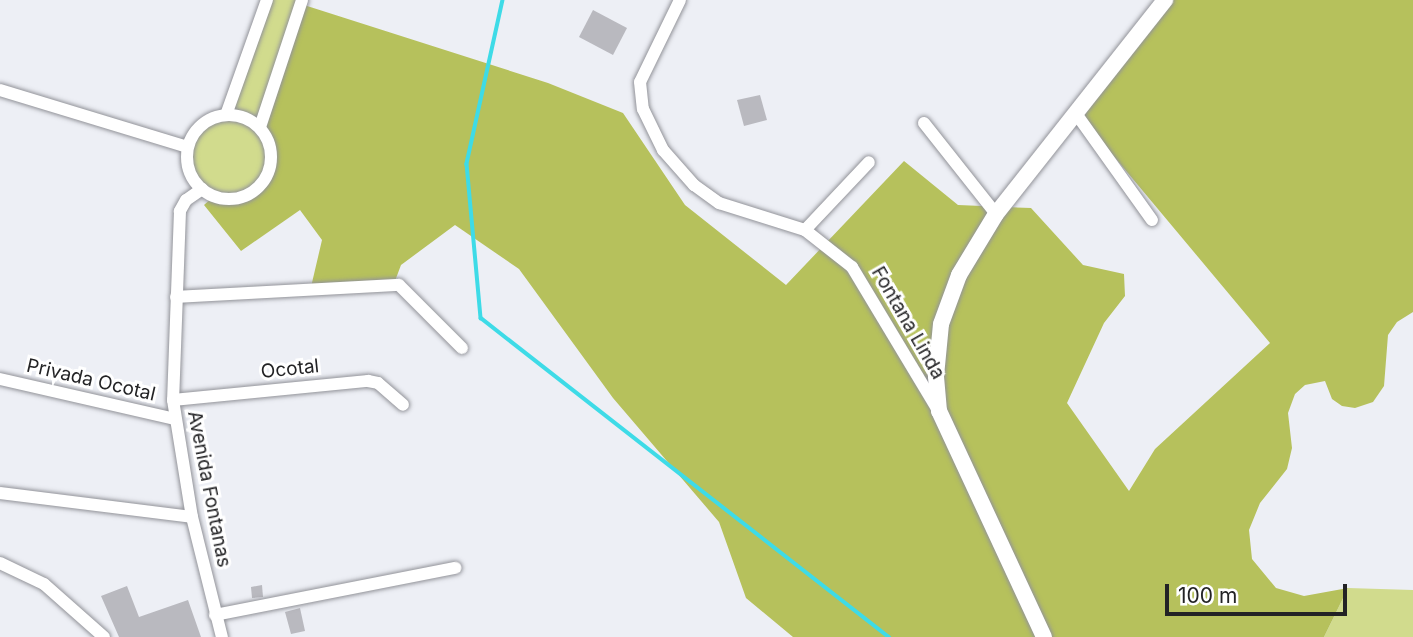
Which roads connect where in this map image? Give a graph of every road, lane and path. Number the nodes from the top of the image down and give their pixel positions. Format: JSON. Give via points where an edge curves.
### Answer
{"nodes":[{"id":1,"x":267,"y":0,"type":"edge"},
{"id":2,"x":302,"y":0,"type":"edge"},
{"id":3,"x":680,"y":0,"type":"edge"},
{"id":4,"x":1165,"y":0,"type":"edge"},
{"id":5,"x":0,"y":90,"type":"edge"},
{"id":6,"x":226,"y":115,"type":"junction"},
{"id":7,"x":1077,"y":115,"type":"junction"},
{"id":8,"x":924,"y":123,"type":"dead end"},
{"id":9,"x":260,"y":127,"type":"junction"},
{"id":10,"x":188,"y":147,"type":"junction"},
{"id":11,"x":869,"y":162,"type":"dead end"},
{"id":12,"x":202,"y":189,"type":"junction"},
{"id":13,"x":996,"y":215,"type":"junction"},
{"id":14,"x":1152,"y":220,"type":"dead end"},
{"id":15,"x":805,"y":230,"type":"junction"},
{"id":16,"x":176,"y":297,"type":"junction"},
{"id":17,"x":462,"y":348,"type":"dead end"},
{"id":18,"x":0,"y":379,"type":"edge"},
{"id":19,"x":173,"y":400,"type":"junction"},
{"id":20,"x":403,"y":405,"type":"dead end"},
{"id":21,"x":939,"y":411,"type":"junction"},
{"id":22,"x":174,"y":419,"type":"junction"},
{"id":23,"x":0,"y":493,"type":"edge"},
{"id":24,"x":192,"y":517,"type":"junction"},
{"id":25,"x":0,"y":564,"type":"edge"},
{"id":26,"x":455,"y":568,"type":"dead end"},
{"id":27,"x":215,"y":615,"type":"junction"},
{"id":28,"x":104,"y":637,"type":"edge"},
{"id":29,"x":222,"y":637,"type":"edge"},
{"id":30,"x":1044,"y":637,"type":"edge"}],
"edges":[{"from":1,"to":6,"type":"street"},
{"from":2,"to":9,"type":"street"},
{"from":3,"to":15,"type":"street","name":"Fontana Linda","via":[[640,82],[641,102],[656,137],[683,174],[719,204]]},
{"from":4,"to":7,"type":"main road"},
{"from":5,"to":10,"type":"street"},
{"from":6,"to":9,"type":"street"},
{"from":6,"to":10,"type":"street","via":[[202,124]]},
{"from":7,"to":13,"type":"main road"},
{"from":7,"to":14,"type":"street"},
{"from":8,"to":13,"type":"street"},
{"from":9,"to":12,"type":"street","via":[[271,153],[265,180],[242,197],[214,196]]},
{"from":10,"to":12,"type":"street","via":[[189,170]]},
{"from":11,"to":15,"type":"street"},
{"from":12,"to":16,"type":"street","name":"Avenida Fontanas","via":[[186,200],[180,211]]},
{"from":13,"to":21,"type":"main road","via":[[967,260],[946,307],[936,359]]},
{"from":15,"to":21,"type":"street","name":"Fontana Linda","via":[[852,267],[871,292]]},
{"from":16,"to":17,"type":"street","via":[[399,285]]},
{"from":16,"to":19,"type":"street","name":"Avenida Fontanas"},
{"from":18,"to":22,"type":"street","name":"Privada Ocotal"},
{"from":19,"to":20,"type":"street","name":"Ocotal","via":[[368,381],[378,383]]},
{"from":19,"to":22,"type":"street","name":"Avenida Fontanas"},
{"from":21,"to":30,"type":"main road"},
{"from":22,"to":24,"type":"street","name":"Avenida Fontanas"},
{"from":23,"to":24,"type":"street"},
{"from":24,"to":27,"type":"street","name":"Avenida Fontanas"},
{"from":25,"to":28,"type":"street","via":[[44,584]]},
{"from":26,"to":27,"type":"street"},
{"from":27,"to":29,"type":"street","name":"Avenida Fontanas"}]}
